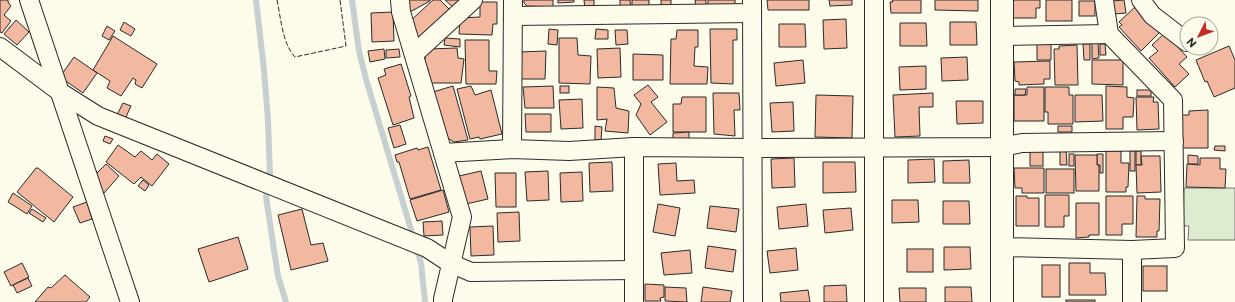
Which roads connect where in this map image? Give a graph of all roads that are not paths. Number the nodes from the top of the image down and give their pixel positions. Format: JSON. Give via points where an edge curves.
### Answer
{"nodes":[{"id":1,"x":29,"y":0,"type":"edge"},
{"id":2,"x":400,"y":0,"type":"edge"},
{"id":3,"x":473,"y":0,"type":"edge"},
{"id":4,"x":874,"y":0,"type":"edge"},
{"id":5,"x":1002,"y":0,"type":"edge"},
{"id":6,"x":1104,"y":0,"type":"edge"},
{"id":7,"x":1141,"y":0,"type":"edge"},
{"id":8,"x":752,"y":6,"type":"edge"},
{"id":9,"x":514,"y":8,"type":"edge"},
{"id":10,"x":1109,"y":34,"type":"junction"},
{"id":11,"x":1002,"y":36,"type":"junction"},
{"id":12,"x":1179,"y":36,"type":"edge"},
{"id":13,"x":0,"y":47,"type":"edge"},
{"id":14,"x":414,"y":54,"type":"junction"},
{"id":15,"x":60,"y":92,"type":"junction"},
{"id":16,"x":1174,"y":140,"type":"junction"},
{"id":17,"x":634,"y":147,"type":"junction"},
{"id":18,"x":1002,"y":147,"type":"junction"},
{"id":19,"x":753,"y":148,"type":"junction"},
{"id":20,"x":874,"y":148,"type":"junction"},
{"id":21,"x":512,"y":149,"type":"junction"},
{"id":22,"x":443,"y":153,"type":"junction"},
{"id":23,"x":1001,"y":247,"type":"junction"},
{"id":24,"x":1132,"y":250,"type":"junction"},
{"id":25,"x":450,"y":263,"type":"junction"},
{"id":26,"x":633,"y":270,"type":"junction"},
{"id":27,"x":130,"y":302,"type":"edge"},
{"id":28,"x":443,"y":302,"type":"edge"},
{"id":29,"x":634,"y":302,"type":"edge"},
{"id":30,"x":753,"y":302,"type":"edge"},
{"id":31,"x":874,"y":302,"type":"edge"},
{"id":32,"x":1002,"y":302,"type":"edge"},
{"id":33,"x":1132,"y":302,"type":"edge"}],
"edges":[{"from":1,"to":15,"type":"street"},
{"from":2,"to":14,"type":"street","via":[[401,12]]},
{"from":3,"to":14,"type":"street"},
{"from":4,"to":20,"type":"street"},
{"from":5,"to":11,"type":"street"},
{"from":6,"to":10,"type":"street"},
{"from":7,"to":12,"type":"street","via":[[1152,15]]},
{"from":8,"to":9,"type":"street"},
{"from":8,"to":19,"type":"street"},
{"from":9,"to":21,"type":"street"},
{"from":10,"to":11,"type":"street"},
{"from":10,"to":16,"type":"street","via":[[1173,100]]},
{"from":11,"to":18,"type":"street"},
{"from":13,"to":15,"type":"street"},
{"from":14,"to":22,"type":"street"},
{"from":15,"to":25,"type":"street","via":[[98,116],[427,248]]},
{"from":15,"to":27,"type":"street"},
{"from":16,"to":18,"type":"street","via":[[1022,143]]},
{"from":16,"to":24,"type":"street","via":[[1175,248]]},
{"from":17,"to":19,"type":"street"},
{"from":17,"to":21,"type":"street","via":[[569,151]]},
{"from":17,"to":26,"type":"street"},
{"from":18,"to":20,"type":"street"},
{"from":18,"to":23,"type":"street"},
{"from":19,"to":20,"type":"street"},
{"from":19,"to":30,"type":"street"},
{"from":20,"to":31,"type":"street"},
{"from":21,"to":22,"type":"street"},
{"from":22,"to":25,"type":"street","via":[[462,217]]},
{"from":23,"to":24,"type":"street"},
{"from":23,"to":32,"type":"street"},
{"from":24,"to":33,"type":"street"},
{"from":25,"to":26,"type":"street","via":[[471,272]]},
{"from":25,"to":28,"type":"street"},
{"from":26,"to":29,"type":"street"}]}
